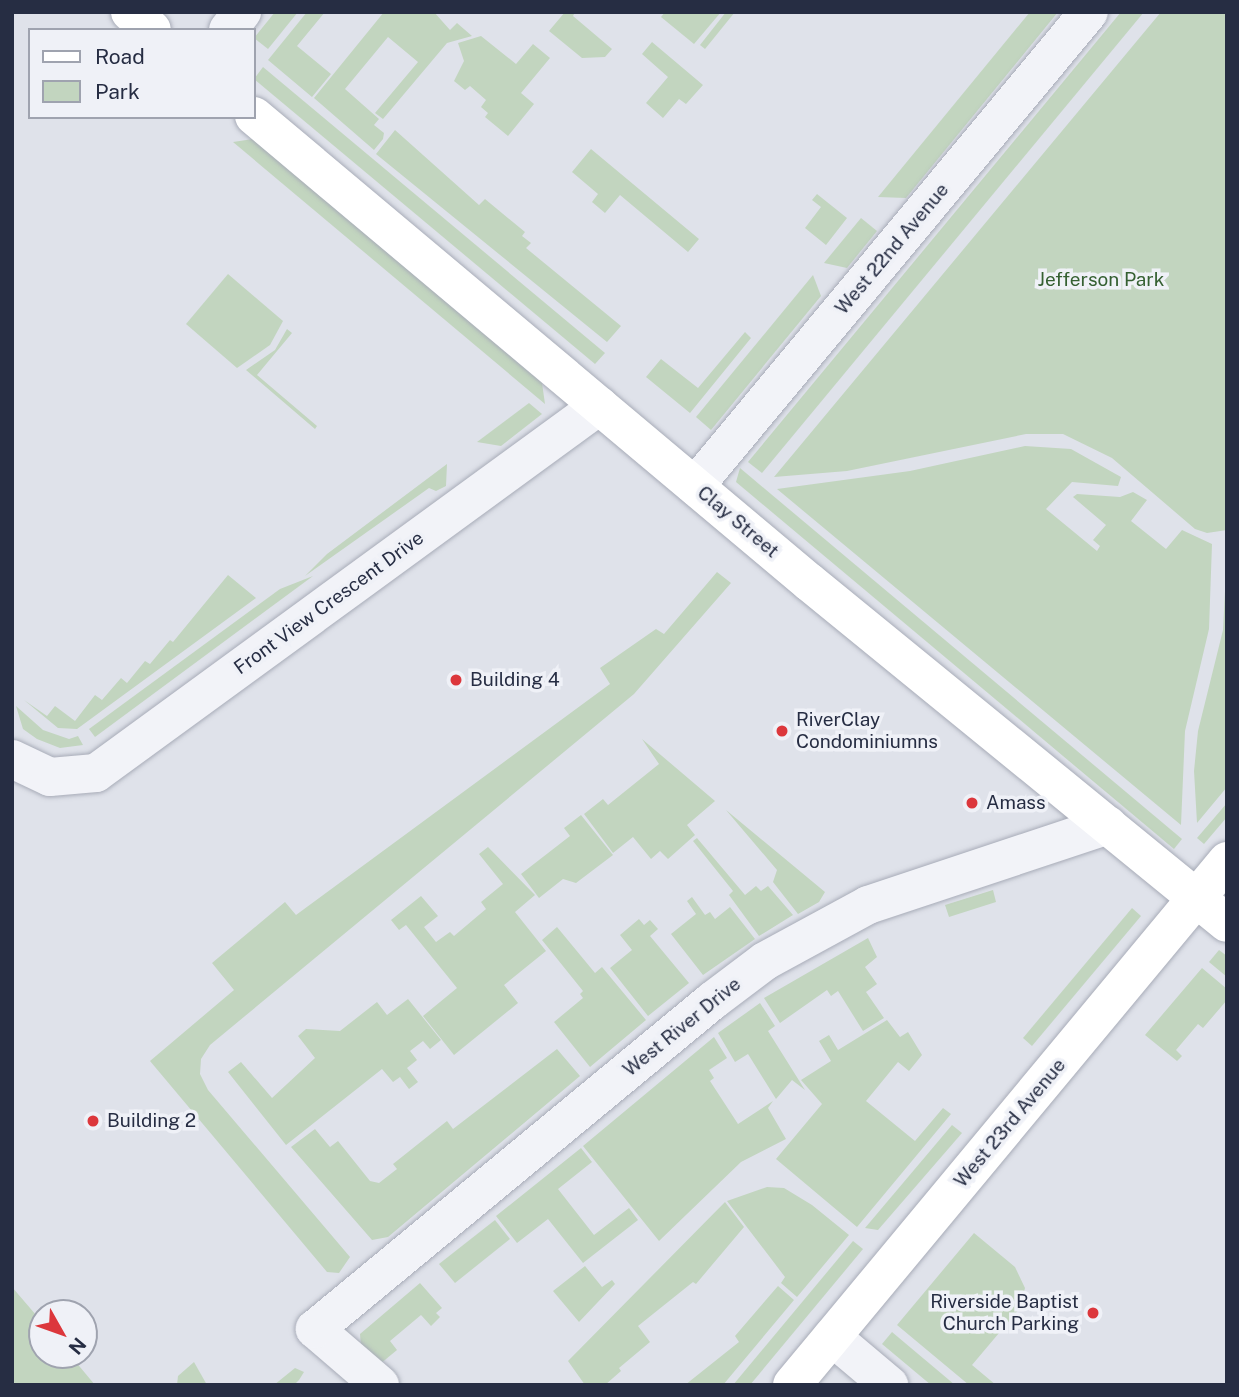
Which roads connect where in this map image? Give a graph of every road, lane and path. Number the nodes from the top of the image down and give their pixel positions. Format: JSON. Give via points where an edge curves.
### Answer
{"nodes":[{"id":1,"x":130,"y":12,"type":"edge"},
{"id":2,"x":243,"y":12,"type":"edge"},
{"id":3,"x":1089,"y":12,"type":"edge"},
{"id":4,"x":150,"y":28,"type":"edge"},
{"id":5,"x":230,"y":28,"type":"edge"},
{"id":6,"x":256,"y":118,"type":"edge"},
{"id":7,"x":599,"y":406,"type":"junction"},
{"id":8,"x":695,"y":486,"type":"junction"},
{"id":9,"x":12,"y":759,"type":"edge"},
{"id":10,"x":1108,"y":825,"type":"junction"},
{"id":11,"x":1227,"y":861,"type":"edge"},
{"id":12,"x":1196,"y":898,"type":"junction"},
{"id":13,"x":1227,"y":923,"type":"edge"},
{"id":14,"x":832,"y":1337,"type":"junction"},
{"id":15,"x":380,"y":1385,"type":"edge"},
{"id":16,"x":792,"y":1385,"type":"edge"},
{"id":17,"x":889,"y":1385,"type":"edge"}],
"edges":[{"from":1,"to":4,"type":"street"},
{"from":2,"to":5,"type":"street"},
{"from":3,"to":8,"type":"street","name":"West 22nd Avenue"},
{"from":6,"to":7,"type":"street","name":"Clay Street"},
{"from":7,"to":8,"type":"street","name":"Clay Street"},
{"from":7,"to":9,"type":"street","name":"Front View Crescent Drive","via":[[115,761],[78,778],[50,776]]},
{"from":8,"to":10,"type":"street","name":"Clay Street"},
{"from":10,"to":12,"type":"street","name":"Clay Street"},
{"from":10,"to":15,"type":"street","name":"West River Drive","via":[[868,905],[765,961],[315,1329]]},
{"from":11,"to":12,"type":"street","name":"West 23rd Avenue"},
{"from":12,"to":13,"type":"street","name":"Clay Street"},
{"from":12,"to":14,"type":"street","name":"West 23rd Avenue"},
{"from":14,"to":16,"type":"street","name":"West 23rd Avenue"},
{"from":14,"to":17,"type":"street"}]}
